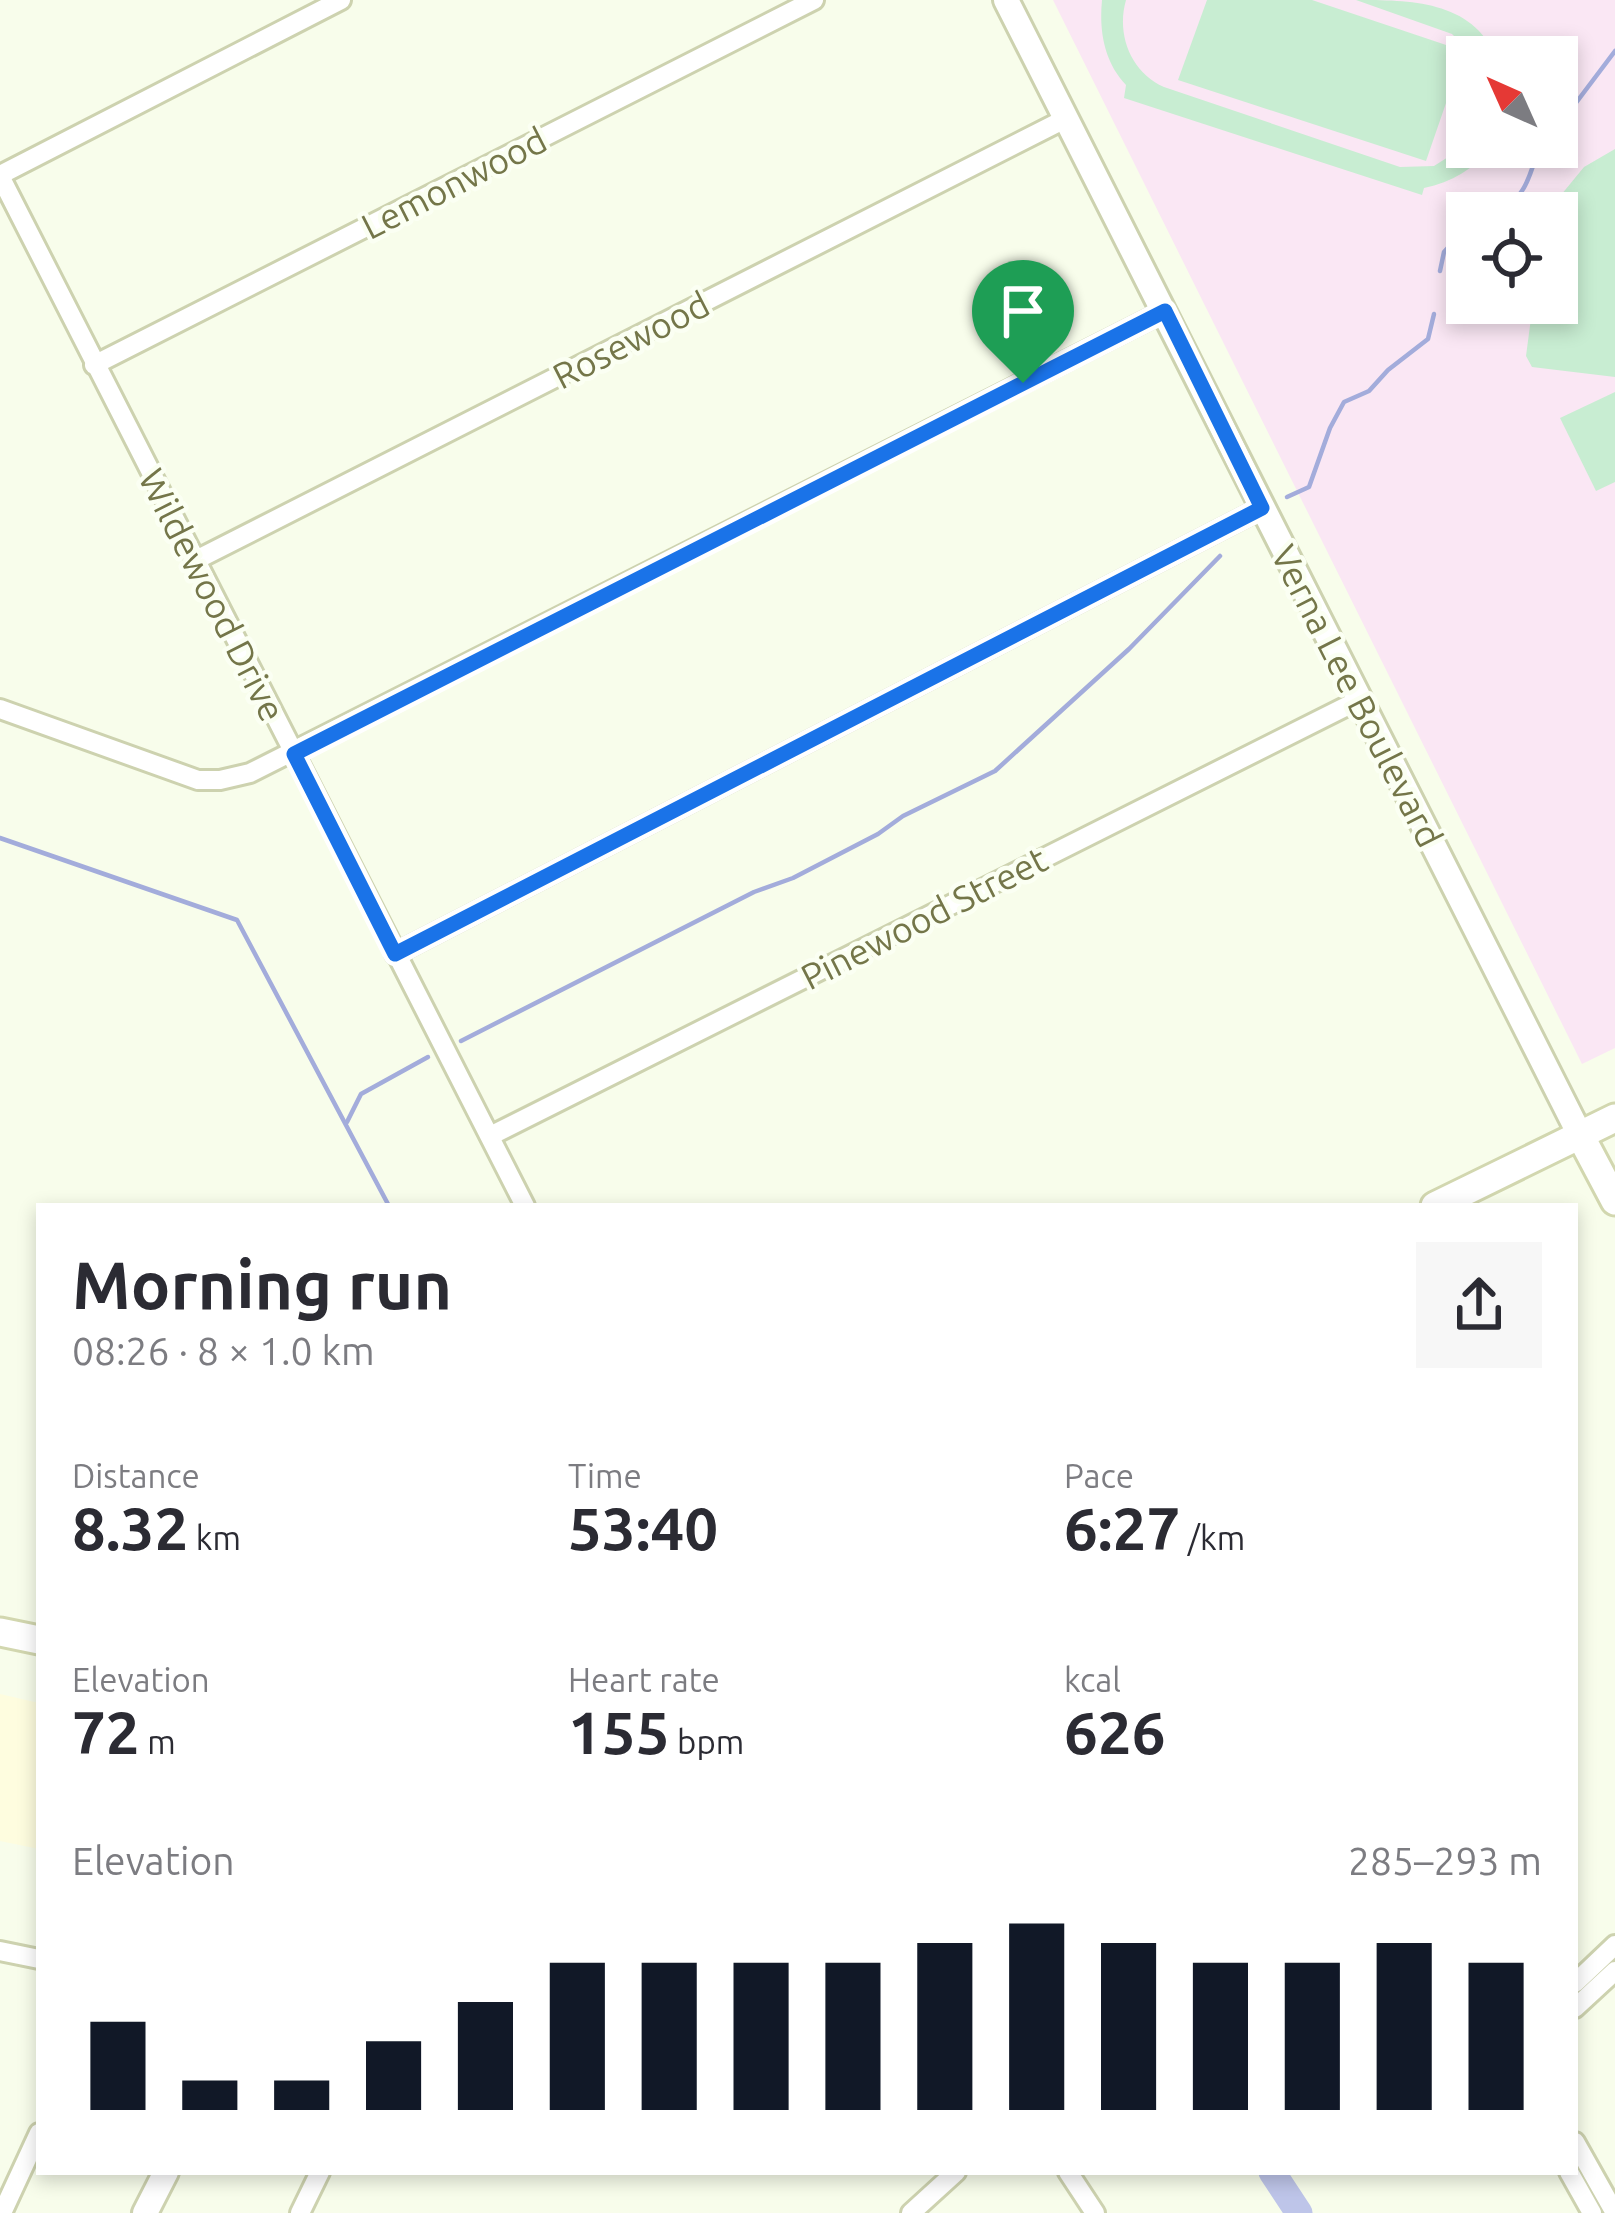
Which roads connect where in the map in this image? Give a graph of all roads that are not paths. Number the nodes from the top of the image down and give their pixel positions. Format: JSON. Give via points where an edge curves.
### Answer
{"nodes":[{"id":1,"x":341,"y":0,"type":"edge"},
{"id":2,"x":814,"y":0,"type":"edge"},
{"id":3,"x":1006,"y":0,"type":"edge"},
{"id":4,"x":1067,"y":118,"type":"junction"},
{"id":5,"x":0,"y":175,"type":"edge"},
{"id":6,"x":1165,"y":311,"type":"junction"},
{"id":7,"x":94,"y":365,"type":"junction"},
{"id":8,"x":1262,"y":508,"type":"junction"},
{"id":9,"x":194,"y":561,"type":"junction"},
{"id":10,"x":1359,"y":700,"type":"junction"},
{"id":11,"x":0,"y":710,"type":"edge"},
{"id":12,"x":294,"y":754,"type":"junction"},
{"id":13,"x":395,"y":954,"type":"junction"},
{"id":14,"x":1615,"y":1118,"type":"edge"},
{"id":15,"x":1580,"y":1135,"type":"junction"},
{"id":16,"x":490,"y":1136,"type":"junction"},
{"id":17,"x":1615,"y":1201,"type":"edge"},
{"id":18,"x":524,"y":1203,"type":"edge"},
{"id":19,"x":1441,"y":1203,"type":"edge"},
{"id":20,"x":0,"y":1632,"type":"edge"},
{"id":21,"x":36,"y":1639,"type":"edge"},
{"id":22,"x":1615,"y":1945,"type":"edge"},
{"id":23,"x":0,"y":1951,"type":"edge"},
{"id":24,"x":36,"y":1958,"type":"edge"},
{"id":25,"x":1615,"y":1971,"type":"edge"},
{"id":26,"x":1578,"y":1980,"type":"edge"},
{"id":27,"x":1578,"y":2005,"type":"edge"},
{"id":28,"x":36,"y":2140,"type":"edge"},
{"id":29,"x":1578,"y":2147,"type":"edge"},
{"id":30,"x":0,"y":2169,"type":"edge"},
{"id":31,"x":21,"y":2174,"type":"junction"},
{"id":32,"x":164,"y":2175,"type":"edge"},
{"id":33,"x":319,"y":2175,"type":"edge"},
{"id":34,"x":953,"y":2175,"type":"edge"},
{"id":35,"x":1070,"y":2175,"type":"edge"},
{"id":36,"x":1571,"y":2175,"type":"edge"},
{"id":37,"x":2,"y":2213,"type":"edge"},
{"id":38,"x":145,"y":2213,"type":"edge"},
{"id":39,"x":300,"y":2213,"type":"edge"},
{"id":40,"x":911,"y":2213,"type":"edge"},
{"id":41,"x":1096,"y":2213,"type":"edge"},
{"id":42,"x":1592,"y":2213,"type":"edge"},
{"id":43,"x":1615,"y":2213,"type":"edge"}],
"edges":[{"from":1,"to":5,"type":"street"},
{"from":2,"to":7,"type":"street","name":"Lemonwood"},
{"from":3,"to":4,"type":"street","name":"Verna Lee Boulevard"},
{"from":4,"to":6,"type":"street","name":"Verna Lee Boulevard"},
{"from":4,"to":9,"type":"street","name":"Rosewood"},
{"from":5,"to":7,"type":"street","name":"Wildewood Drive"},
{"from":6,"to":8,"type":"street","name":"Verna Lee Boulevard"},
{"from":6,"to":12,"type":"street"},
{"from":7,"to":9,"type":"street","name":"Wildewood Drive"},
{"from":8,"to":10,"type":"street","name":"Verna Lee Boulevard"},
{"from":8,"to":13,"type":"street"},
{"from":9,"to":12,"type":"street","name":"Wildewood Drive"},
{"from":10,"to":15,"type":"street","name":"Verna Lee Boulevard"},
{"from":10,"to":16,"type":"street","name":"Pinewood Street"},
{"from":11,"to":12,"type":"street","via":[[198,780],[235,778]]},
{"from":12,"to":13,"type":"street","name":"Wildewood Drive"},
{"from":13,"to":16,"type":"street","name":"Wildewood Drive"},
{"from":14,"to":15,"type":"main road"},
{"from":15,"to":17,"type":"main road"},
{"from":15,"to":19,"type":"main road"},
{"from":16,"to":18,"type":"street","name":"Wildewood Drive"},
{"from":20,"to":21,"type":"main road"},
{"from":22,"to":26,"type":"street"},
{"from":23,"to":24,"type":"street"},
{"from":25,"to":27,"type":"street"},
{"from":28,"to":31,"type":"street"},
{"from":29,"to":43,"type":"street"},
{"from":30,"to":31,"type":"street"},
{"from":31,"to":37,"type":"street"},
{"from":32,"to":38,"type":"street"},
{"from":33,"to":39,"type":"street"},
{"from":34,"to":40,"type":"street"},
{"from":35,"to":41,"type":"street"},
{"from":36,"to":42,"type":"street"}]}
